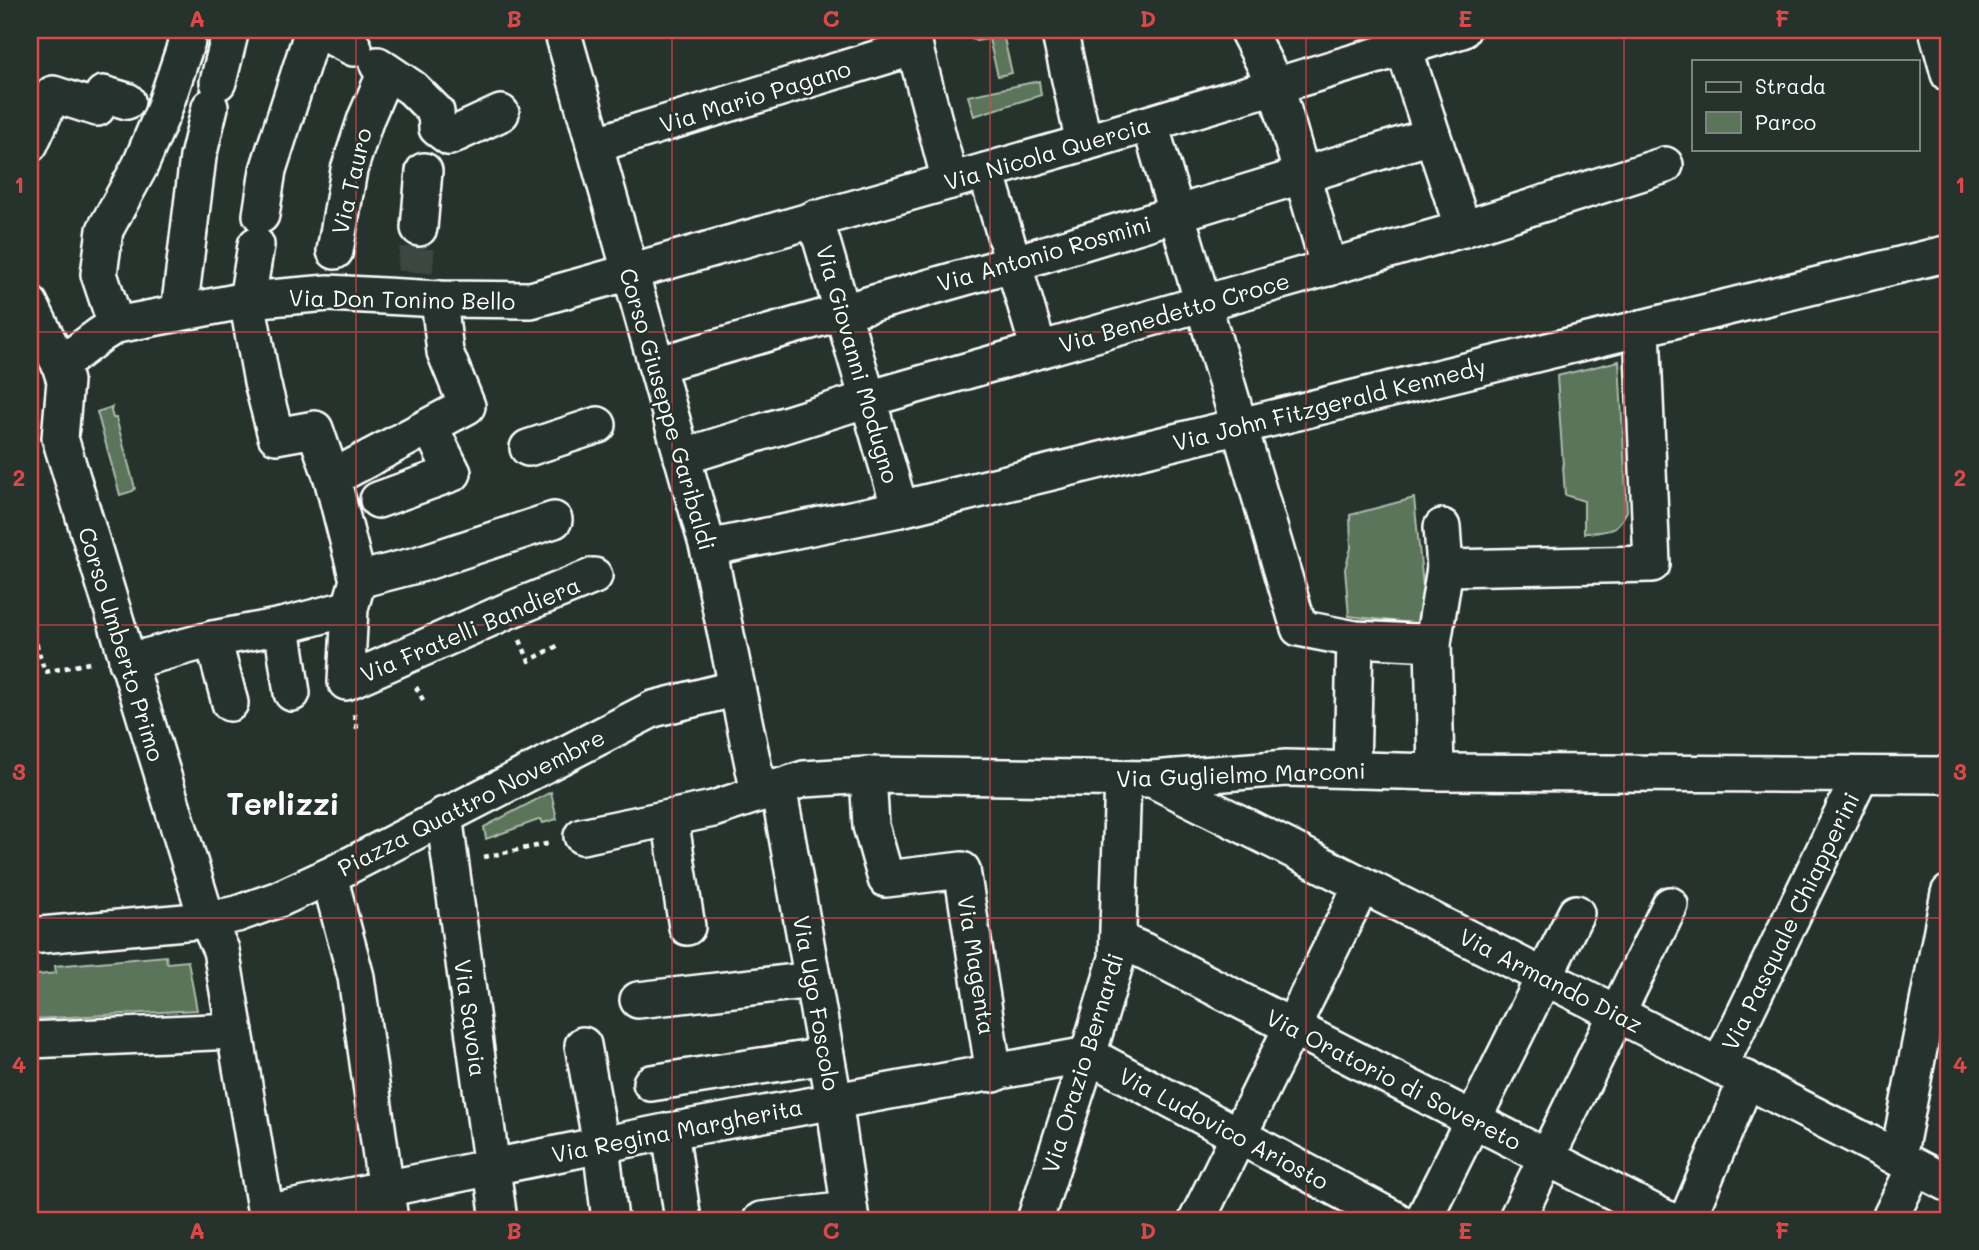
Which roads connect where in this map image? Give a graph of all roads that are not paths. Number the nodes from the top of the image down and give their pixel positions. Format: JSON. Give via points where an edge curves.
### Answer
{"nodes":[{"id":1,"x":231,"y":30,"type":"edge"},
{"id":2,"x":313,"y":30,"type":"edge"},
{"id":3,"x":318,"y":30,"type":"edge"},
{"id":4,"x":562,"y":30,"type":"edge"},
{"id":5,"x":1059,"y":30,"type":"edge"},
{"id":6,"x":1247,"y":30,"type":"edge"},
{"id":7,"x":1462,"y":30,"type":"edge"},
{"id":8,"x":1937,"y":30,"type":"edge"},
{"id":9,"x":913,"y":38,"type":"edge"},
{"id":10,"x":1401,"y":38,"type":"edge"},
{"id":11,"x":187,"y":41,"type":"dead end"},
{"id":12,"x":373,"y":62,"type":"junction"},
{"id":13,"x":1949,"y":74,"type":"edge"},
{"id":14,"x":1276,"y":86,"type":"junction"},
{"id":15,"x":127,"y":101,"type":"dead end"},
{"id":16,"x":501,"y":113,"type":"dead end"},
{"id":17,"x":1150,"y":124,"type":"junction"},
{"id":18,"x":443,"y":132,"type":"junction"},
{"id":19,"x":1431,"y":136,"type":"junction"},
{"id":20,"x":1084,"y":143,"type":"junction"},
{"id":21,"x":30,"y":144,"type":"edge"},
{"id":22,"x":594,"y":145,"type":"junction"},
{"id":23,"x":1665,"y":165,"type":"dead end"},
{"id":24,"x":986,"y":171,"type":"junction"},
{"id":25,"x":1302,"y":177,"type":"junction"},
{"id":26,"x":950,"y":181,"type":"junction"},
{"id":27,"x":1176,"y":214,"type":"junction"},
{"id":28,"x":816,"y":218,"type":"junction"},
{"id":29,"x":1463,"y":229,"type":"junction"},
{"id":30,"x":1949,"y":253,"type":"edge"},
{"id":31,"x":420,"y":263,"type":"junction"},
{"id":32,"x":1015,"y":263,"type":"junction"},
{"id":33,"x":1329,"y":268,"type":"junction"},
{"id":34,"x":630,"y":273,"type":"junction"},
{"id":35,"x":328,"y":293,"type":"junction"},
{"id":36,"x":247,"y":300,"type":"junction"},
{"id":37,"x":30,"y":304,"type":"edge"},
{"id":38,"x":1203,"y":304,"type":"junction"},
{"id":39,"x":842,"y":311,"type":"junction"},
{"id":40,"x":179,"y":312,"type":"junction"},
{"id":41,"x":116,"y":325,"type":"junction"},
{"id":42,"x":1642,"y":328,"type":"junction"},
{"id":43,"x":1039,"y":351,"type":"junction"},
{"id":44,"x":60,"y":365,"type":"junction"},
{"id":45,"x":656,"y":365,"type":"junction"},
{"id":46,"x":868,"y":399,"type":"junction"},
{"id":47,"x":598,"y":425,"type":"dead end"},
{"id":48,"x":430,"y":427,"type":"junction"},
{"id":49,"x":1238,"y":427,"type":"junction"},
{"id":50,"x":528,"y":448,"type":"dead end"},
{"id":51,"x":682,"y":457,"type":"junction"},
{"id":52,"x":332,"y":478,"type":"junction"},
{"id":53,"x":378,"y":500,"type":"dead end"},
{"id":54,"x":900,"y":509,"type":"junction"},
{"id":55,"x":554,"y":520,"type":"dead end"},
{"id":56,"x":1443,"y":527,"type":"dead end"},
{"id":57,"x":708,"y":548,"type":"junction"},
{"id":58,"x":1445,"y":568,"type":"junction"},
{"id":59,"x":594,"y":576,"type":"dead end"},
{"id":60,"x":354,"y":594,"type":"junction"},
{"id":61,"x":282,"y":626,"type":"junction"},
{"id":62,"x":213,"y":639,"type":"junction"},
{"id":63,"x":1355,"y":639,"type":"junction"},
{"id":64,"x":1433,"y":643,"type":"junction"},
{"id":65,"x":126,"y":658,"type":"junction"},
{"id":66,"x":737,"y":688,"type":"junction"},
{"id":67,"x":292,"y":693,"type":"dead end"},
{"id":68,"x":230,"y":703,"type":"dead end"},
{"id":69,"x":1352,"y":770,"type":"junction"},
{"id":70,"x":1436,"y":772,"type":"junction"},
{"id":71,"x":868,"y":775,"type":"junction"},
{"id":72,"x":1949,"y":775,"type":"edge"},
{"id":73,"x":1860,"y":776,"type":"junction"},
{"id":74,"x":1138,"y":779,"type":"junction"},
{"id":75,"x":768,"y":790,"type":"junction"},
{"id":76,"x":444,"y":815,"type":"junction"},
{"id":77,"x":670,"y":818,"type":"junction"},
{"id":78,"x":582,"y":836,"type":"road end"},
{"id":79,"x":329,"y":876,"type":"junction"},
{"id":80,"x":1362,"y":885,"type":"junction"},
{"id":81,"x":1949,"y":893,"type":"edge"},
{"id":82,"x":1670,"y":905,"type":"dead end"},
{"id":83,"x":1576,"y":913,"type":"dead end"},
{"id":84,"x":207,"y":920,"type":"junction"},
{"id":85,"x":687,"y":928,"type":"dead end"},
{"id":86,"x":30,"y":936,"type":"edge"},
{"id":87,"x":1118,"y":940,"type":"junction"},
{"id":88,"x":1544,"y":977,"type":"junction"},
{"id":89,"x":813,"y":980,"type":"junction"},
{"id":90,"x":638,"y":1000,"type":"dead end"},
{"id":91,"x":1618,"y":1014,"type":"junction"},
{"id":92,"x":1292,"y":1027,"type":"junction"},
{"id":93,"x":235,"y":1031,"type":"junction"},
{"id":94,"x":30,"y":1040,"type":"edge"},
{"id":95,"x":583,"y":1045,"type":"dead end"},
{"id":96,"x":1088,"y":1055,"type":"junction"},
{"id":97,"x":826,"y":1056,"type":"junction"},
{"id":98,"x":1733,"y":1072,"type":"junction"},
{"id":99,"x":994,"y":1074,"type":"junction"},
{"id":100,"x":651,"y":1083,"type":"dead end"},
{"id":101,"x":834,"y":1100,"type":"junction"},
{"id":102,"x":1474,"y":1120,"type":"junction"},
{"id":103,"x":670,"y":1131,"type":"junction"},
{"id":104,"x":1239,"y":1135,"type":"junction"},
{"id":105,"x":601,"y":1145,"type":"junction"},
{"id":106,"x":1547,"y":1158,"type":"junction"},
{"id":107,"x":1907,"y":1163,"type":"junction"},
{"id":108,"x":492,"y":1166,"type":"junction"},
{"id":109,"x":1949,"y":1184,"type":"edge"},
{"id":110,"x":387,"y":1205,"type":"edge"},
{"id":111,"x":850,"y":1215,"type":"edge"},
{"id":112,"x":267,"y":1217,"type":"edge"},
{"id":113,"x":499,"y":1220,"type":"edge"},
{"id":114,"x":610,"y":1220,"type":"edge"},
{"id":115,"x":683,"y":1220,"type":"edge"},
{"id":116,"x":761,"y":1220,"type":"edge"},
{"id":117,"x":1035,"y":1220,"type":"edge"},
{"id":118,"x":1197,"y":1220,"type":"edge"},
{"id":119,"x":1396,"y":1220,"type":"edge"},
{"id":120,"x":1423,"y":1220,"type":"edge"},
{"id":121,"x":1516,"y":1220,"type":"edge"},
{"id":122,"x":1668,"y":1220,"type":"edge"},
{"id":123,"x":1687,"y":1220,"type":"edge"},
{"id":124,"x":1889,"y":1220,"type":"edge"}],
"edges":[{"from":1,"to":40,"type":"street","via":[[198,157]]},
{"from":2,"to":36,"type":"street","via":[[268,170]]},
{"from":3,"to":12,"type":"street"},
{"from":4,"to":22,"type":"street","name":"Corso Giuseppe Garibaldi"},
{"from":5,"to":20,"type":"street"},
{"from":6,"to":14,"type":"street"},
{"from":7,"to":10,"type":"street","name":"Via Nicola Quercia"},
{"from":8,"to":13,"type":"street"},
{"from":9,"to":22,"type":"street","name":"Via Mario Pagano"},
{"from":9,"to":26,"type":"street"},
{"from":10,"to":14,"type":"street","name":"Via Nicola Quercia"},
{"from":10,"to":19,"type":"street"},
{"from":11,"to":41,"type":"street","via":[[140,166],[105,230],[99,274]]},
{"from":12,"to":18,"type":"street","via":[[412,88],[436,112]]},
{"from":12,"to":35,"type":"street","name":"Via Tauro","via":[[366,118],[349,170]]},
{"from":14,"to":17,"type":"street","name":"Via Nicola Quercia"},
{"from":14,"to":25,"type":"street"},
{"from":15,"to":21,"type":"street","via":[[103,94],[97,108],[53,94]]},
{"from":16,"to":18,"type":"street"},
{"from":17,"to":20,"type":"street","name":"Via Nicola Quercia"},
{"from":17,"to":27,"type":"street"},
{"from":18,"to":31,"type":"street","via":[[424,166]]},
{"from":19,"to":25,"type":"street","name":"Via Antonio Rosmini"},
{"from":19,"to":29,"type":"street"},
{"from":20,"to":24,"type":"street","name":"Via Nicola Quercia"},
{"from":22,"to":34,"type":"street","name":"Corso Giuseppe Garibaldi"},
{"from":23,"to":29,"type":"street","name":"Via Benedetto Croce"},
{"from":24,"to":26,"type":"street","name":"Via Nicola Quercia"},
{"from":24,"to":32,"type":"street"},
{"from":25,"to":27,"type":"street","name":"Via Antonio Rosmini"},
{"from":25,"to":33,"type":"street"},
{"from":26,"to":28,"type":"street","name":"Via Nicola Quercia"},
{"from":27,"to":32,"type":"street","name":"Via Antonio Rosmini"},
{"from":27,"to":38,"type":"street"},
{"from":28,"to":34,"type":"street","name":"Via Nicola Quercia"},
{"from":28,"to":39,"type":"street","name":"Via Giovanni Modugno"},
{"from":29,"to":33,"type":"street","name":"Via Benedetto Croce"},
{"from":30,"to":42,"type":"street","name":"Via John Fitzgerald Kennedy"},
{"from":31,"to":34,"type":"street","name":"Via Don Tonino Bello","via":[[531,300]]},
{"from":31,"to":35,"type":"street","name":"Via Don Tonino Bello"},
{"from":31,"to":48,"type":"street","via":[[445,352],[467,406]]},
{"from":32,"to":39,"type":"street","name":"Via Antonio Rosmini"},
{"from":32,"to":43,"type":"street"},
{"from":33,"to":38,"type":"street","name":"Via Benedetto Croce"},
{"from":34,"to":45,"type":"street","name":"Corso Giuseppe Garibaldi"},
{"from":35,"to":36,"type":"street","name":"Via Don Tonino Bello"},
{"from":36,"to":40,"type":"street","name":"Via Don Tonino Bello"},
{"from":36,"to":52,"type":"street","via":[[276,436],[315,429]]},
{"from":37,"to":44,"type":"street","name":"Corso Umberto Primo"},
{"from":38,"to":43,"type":"street","name":"Via Benedetto Croce"},
{"from":38,"to":49,"type":"street"},
{"from":39,"to":45,"type":"street","name":"Via Antonio Rosmini"},
{"from":39,"to":46,"type":"street","name":"Via Giovanni Modugno"},
{"from":40,"to":41,"type":"street","name":"Via Don Tonino Bello"},
{"from":41,"to":44,"type":"street","name":"Via Don Tonino Bello"},
{"from":42,"to":49,"type":"street","name":"Via John Fitzgerald Kennedy"},
{"from":42,"to":58,"type":"street","via":[[1652,564]]},
{"from":43,"to":46,"type":"street","name":"Via Benedetto Croce"},
{"from":44,"to":65,"type":"street","name":"Corso Umberto Primo","via":[[65,394],[60,438]]},
{"from":45,"to":51,"type":"street","name":"Corso Giuseppe Garibaldi"},
{"from":46,"to":51,"type":"street","name":"Via Benedetto Croce"},
{"from":46,"to":54,"type":"street","name":"Via Giovanni Modugno"},
{"from":47,"to":50,"type":"street"},
{"from":48,"to":52,"type":"street"},
{"from":48,"to":53,"type":"street","via":[[453,472]]},
{"from":49,"to":54,"type":"street","name":"Via John Fitzgerald Kennedy"},
{"from":49,"to":63,"type":"street","via":[[1299,628]]},
{"from":51,"to":57,"type":"street","name":"Corso Giuseppe Garibaldi"},
{"from":52,"to":60,"type":"street"},
{"from":54,"to":57,"type":"street","name":"Via John Fitzgerald Kennedy"},
{"from":55,"to":60,"type":"street","via":[[420,564]]},
{"from":56,"to":58,"type":"street"},
{"from":57,"to":66,"type":"street","name":"Corso Giuseppe Garibaldi"},
{"from":58,"to":64,"type":"street"},
{"from":59,"to":60,"type":"street","name":"Via Fratelli Bandiera","via":[[346,682]]},
{"from":60,"to":61,"type":"street"},
{"from":61,"to":62,"type":"street"},
{"from":61,"to":67,"type":"street"},
{"from":62,"to":65,"type":"street"},
{"from":62,"to":68,"type":"street"},
{"from":63,"to":64,"type":"street"},
{"from":63,"to":69,"type":"street"},
{"from":64,"to":70,"type":"street"},
{"from":65,"to":84,"type":"street","name":"Corso Umberto Primo"},
{"from":66,"to":75,"type":"street","name":"Corso Giuseppe Garibaldi"},
{"from":66,"to":76,"type":"street","name":"Piazza Quattro Novembre","via":[[653,709]]},
{"from":69,"to":70,"type":"street","name":"Via Guglielmo Marconi"},
{"from":69,"to":74,"type":"street","name":"Via Guglielmo Marconi","via":[[1286,768]]},
{"from":70,"to":73,"type":"street","name":"Via Guglielmo Marconi"},
{"from":71,"to":74,"type":"street","name":"Via Guglielmo Marconi"},
{"from":71,"to":75,"type":"street","name":"Via Guglielmo Marconi","via":[[804,779]]},
{"from":71,"to":99,"type":"street","name":"Via Magenta","via":[[871,826],[886,879],[962,870]]},
{"from":72,"to":73,"type":"street","name":"Via Guglielmo Marconi"},
{"from":73,"to":98,"type":"street","name":"Via Pasquale Chiapperini"},
{"from":74,"to":80,"type":"street","name":"Via Armando Diaz"},
{"from":74,"to":87,"type":"street","name":"Via Orazio Bernardi"},
{"from":75,"to":77,"type":"street","name":"Via Guglielmo Marconi"},
{"from":75,"to":89,"type":"street","name":"Via Ugo Foscolo"},
{"from":76,"to":79,"type":"street","name":"Piazza Quattro Novembre"},
{"from":76,"to":108,"type":"street","name":"Via Savoia"},
{"from":77,"to":78,"type":"street","name":"Via Guglielmo Marconi"},
{"from":77,"to":85,"type":"street"},
{"from":79,"to":84,"type":"street","name":"Piazza Quattro Novembre","via":[[279,899]]},
{"from":79,"to":110,"type":"street","via":[[356,977]]},
{"from":80,"to":88,"type":"street","name":"Via Armando Diaz"},
{"from":80,"to":92,"type":"street"},
{"from":81,"to":107,"type":"street"},
{"from":82,"to":91,"type":"street"},
{"from":83,"to":88,"type":"street"},
{"from":84,"to":86,"type":"street","name":"Piazza Quattro Novembre"},
{"from":84,"to":93,"type":"street","name":"Corso Umberto Primo","via":[[221,950]]},
{"from":87,"to":92,"type":"street","name":"Via Oratorio di Sovereto"},
{"from":87,"to":96,"type":"street","name":"Via Orazio Bernardi","via":[[1117,958]]},
{"from":88,"to":91,"type":"street","name":"Via Armando Diaz"},
{"from":88,"to":102,"type":"street"},
{"from":89,"to":90,"type":"street"},
{"from":89,"to":97,"type":"street","name":"Via Ugo Foscolo"},
{"from":91,"to":98,"type":"street","name":"Via Armando Diaz"},
{"from":91,"to":106,"type":"street"},
{"from":92,"to":102,"type":"street","name":"Via Oratorio di Sovereto"},
{"from":92,"to":104,"type":"street"},
{"from":93,"to":94,"type":"street"},
{"from":93,"to":112,"type":"street","name":"Corso Umberto Primo"},
{"from":95,"to":105,"type":"street"},
{"from":96,"to":99,"type":"street","name":"Via Regina Margherita"},
{"from":96,"to":104,"type":"street","name":"Via Ludovico Ariosto"},
{"from":96,"to":117,"type":"street","name":"Via Orazio Bernardi"},
{"from":97,"to":100,"type":"street"},
{"from":97,"to":101,"type":"street","name":"Via Ugo Foscolo"},
{"from":98,"to":107,"type":"street","name":"Via Armando Diaz"},
{"from":98,"to":123,"type":"street","name":"Via Pasquale Chiapperini"},
{"from":99,"to":101,"type":"street","name":"Via Regina Margherita"},
{"from":101,"to":103,"type":"street","name":"Via Regina Margherita"},
{"from":101,"to":111,"type":"street","name":"Via Ugo Foscolo"},
{"from":102,"to":106,"type":"street","name":"Via Oratorio di Sovereto"},
{"from":102,"to":120,"type":"street"},
{"from":103,"to":105,"type":"street","name":"Via Regina Margherita"},
{"from":103,"to":115,"type":"street"},
{"from":104,"to":118,"type":"street"},
{"from":104,"to":119,"type":"street","name":"Via Ludovico Ariosto"},
{"from":105,"to":108,"type":"street","name":"Via Regina Margherita"},
{"from":105,"to":114,"type":"street"},
{"from":106,"to":121,"type":"street"},
{"from":106,"to":122,"type":"street","name":"Via Oratorio di Sovereto"},
{"from":107,"to":109,"type":"street","name":"Via Armando Diaz"},
{"from":107,"to":124,"type":"street"},
{"from":108,"to":110,"type":"street","name":"Via Regina Margherita"},
{"from":108,"to":113,"type":"street","name":"Via Savoia"},
{"from":110,"to":112,"type":"street","name":"Via Regina Margherita"},
{"from":111,"to":116,"type":"street"}]}
